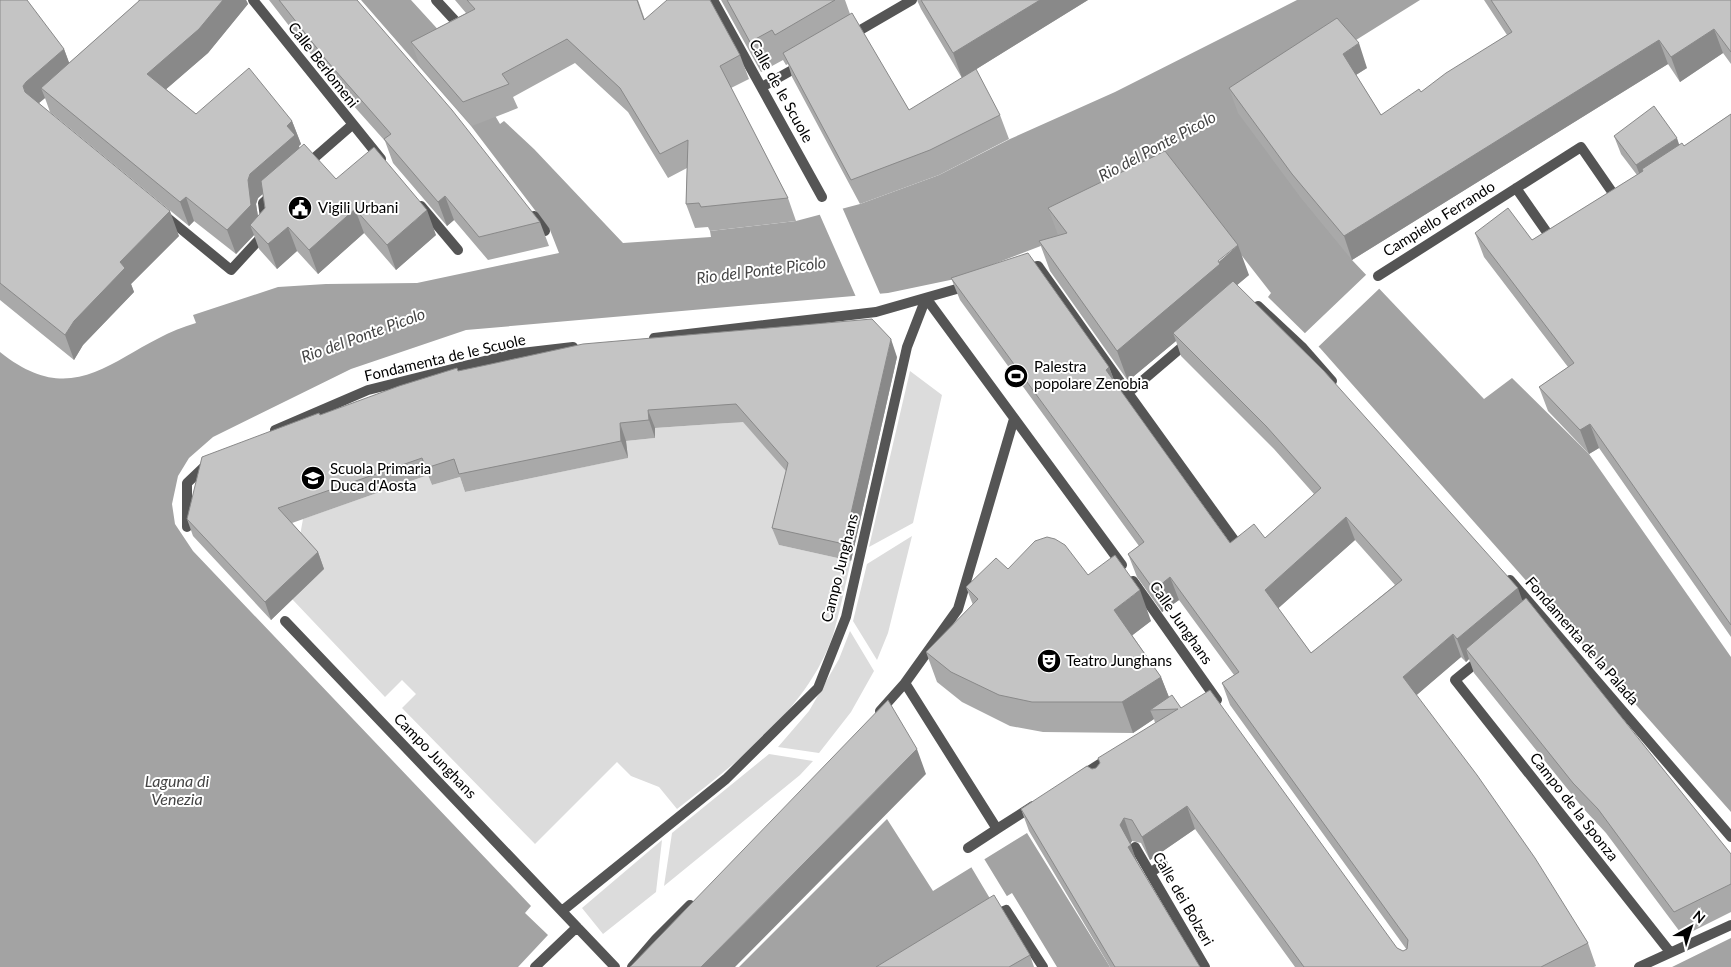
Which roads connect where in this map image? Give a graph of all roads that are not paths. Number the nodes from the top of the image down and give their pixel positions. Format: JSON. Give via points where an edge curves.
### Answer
{"nodes":[{"id":1,"x":253,"y":0,"type":"edge"},
{"id":2,"x":436,"y":0,"type":"edge"},
{"id":3,"x":713,"y":0,"type":"edge"},
{"id":4,"x":912,"y":0,"type":"edge"},
{"id":5,"x":474,"y":17,"type":"edge"},
{"id":6,"x":837,"y":44,"type":"edge"},
{"id":7,"x":812,"y":58,"type":"edge"},
{"id":8,"x":762,"y":87,"type":"junction"},
{"id":9,"x":352,"y":125,"type":"junction"},
{"id":10,"x":389,"y":169,"type":"edge"},
{"id":11,"x":300,"y":171,"type":"edge"},
{"id":12,"x":285,"y":184,"type":"edge"},
{"id":13,"x":1516,"y":188,"type":"junction"},
{"id":14,"x":822,"y":197,"type":"dead end"},
{"id":15,"x":414,"y":198,"type":"edge"},
{"id":16,"x":1621,"y":205,"type":"edge"},
{"id":17,"x":154,"y":207,"type":"edge"},
{"id":18,"x":527,"y":208,"type":"edge"},
{"id":19,"x":545,"y":231,"type":"dead end"},
{"id":20,"x":1564,"y":242,"type":"edge"},
{"id":21,"x":458,"y":250,"type":"dead end"},
{"id":22,"x":1012,"y":273,"type":"edge"},
{"id":23,"x":1378,"y":276,"type":"dead end"},
{"id":24,"x":976,"y":284,"type":"edge"},
{"id":25,"x":926,"y":298,"type":"junction"},
{"id":26,"x":1250,"y":299,"type":"edge"},
{"id":27,"x":1200,"y":331,"type":"edge"},
{"id":28,"x":640,"y":339,"type":"edge"},
{"id":29,"x":582,"y":346,"type":"edge"},
{"id":30,"x":1342,"y":392,"type":"edge"},
{"id":31,"x":1128,"y":393,"type":"junction"},
{"id":32,"x":1014,"y":419,"type":"junction"},
{"id":33,"x":269,"y":433,"type":"edge"},
{"id":34,"x":215,"y":456,"type":"edge"},
{"id":35,"x":187,"y":527,"type":"edge"},
{"id":36,"x":1242,"y":552,"type":"edge"},
{"id":37,"x":1505,"y":575,"type":"edge"},
{"id":38,"x":285,"y":620,"type":"dead end"},
{"id":39,"x":1493,"y":649,"type":"edge"},
{"id":40,"x":906,"y":683,"type":"junction"},
{"id":41,"x":1221,"y":707,"type":"edge"},
{"id":42,"x":875,"y":716,"type":"edge"},
{"id":43,"x":1116,"y":753,"type":"edge"},
{"id":44,"x":1068,"y":784,"type":"edge"},
{"id":45,"x":1045,"y":799,"type":"edge"},
{"id":46,"x":997,"y":829,"type":"junction"},
{"id":47,"x":1731,"y":837,"type":"edge"},
{"id":48,"x":1135,"y":847,"type":"edge"},
{"id":49,"x":968,"y":848,"type":"dead end"},
{"id":50,"x":1163,"y":864,"type":"dead end"},
{"id":51,"x":1150,"y":873,"type":"junction"},
{"id":52,"x":698,"y":898,"type":"edge"},
{"id":53,"x":562,"y":911,"type":"junction"},
{"id":54,"x":982,"y":923,"type":"edge"},
{"id":55,"x":1731,"y":925,"type":"edge"},
{"id":56,"x":576,"y":927,"type":"junction"},
{"id":57,"x":1670,"y":952,"type":"junction"},
{"id":58,"x":535,"y":967,"type":"edge"},
{"id":59,"x":616,"y":967,"type":"edge"},
{"id":60,"x":632,"y":967,"type":"edge"},
{"id":61,"x":1043,"y":967,"type":"edge"},
{"id":62,"x":1205,"y":967,"type":"edge"},
{"id":63,"x":1639,"y":967,"type":"edge"}],
"edges":[{"from":1,"to":9,"type":"street","name":"Calle Berlomeni"},
{"from":2,"to":5,"type":"street","via":[[459,25]]},
{"from":3,"to":8,"type":"street","name":"Calle de le Scuole"},
{"from":4,"to":6,"type":"street"},
{"from":7,"to":8,"type":"street"},
{"from":8,"to":14,"type":"street","name":"Calle de le Scuole"},
{"from":9,"to":10,"type":"street","name":"Calle Berlomeni"},
{"from":9,"to":11,"type":"street","name":"Calle Berlomeni"},
{"from":12,"to":17,"type":"street","via":[[263,203],[267,232],[231,270]]},
{"from":13,"to":16,"type":"street","name":"Campiello Ferrando","via":[[1581,147]]},
{"from":13,"to":20,"type":"street","name":"Campiello Ferrando","via":[[1556,247]]},
{"from":13,"to":23,"type":"street","name":"Campiello Ferrando"},
{"from":15,"to":21,"type":"street"},
{"from":18,"to":19,"type":"street"},
{"from":22,"to":31,"type":"street","via":[[1038,266]]},
{"from":24,"to":25,"type":"street"},
{"from":25,"to":28,"type":"street","via":[[876,312]]},
{"from":25,"to":32,"type":"street","name":"Calle Junghans"},
{"from":25,"to":53,"type":"street","name":"Campo Junghans","via":[[907,347],[846,617],[818,688],[726,780]]},
{"from":26,"to":30,"type":"street","via":[[1303,348]]},
{"from":27,"to":31,"type":"street"},
{"from":29,"to":33,"type":"street","name":"Fondamenta de le Scuole","via":[[513,354],[368,390]]},
{"from":31,"to":36,"type":"street"},
{"from":32,"to":40,"type":"street","via":[[958,608]]},
{"from":32,"to":41,"type":"street","name":"Calle Junghans","via":[[1133,580],[1206,694]]},
{"from":34,"to":35,"type":"street","via":[[187,483]]},
{"from":37,"to":47,"type":"street","name":"Fondamenta de la Palada","via":[[1534,614]]},
{"from":38,"to":53,"type":"street","name":"Campo Junghans"},
{"from":39,"to":57,"type":"street","name":"Campo de la Sponza","via":[[1455,680]]},
{"from":40,"to":42,"type":"street"},
{"from":40,"to":46,"type":"street"},
{"from":43,"to":44,"type":"street","via":[[1095,773]]},
{"from":45,"to":46,"type":"street"},
{"from":46,"to":49,"type":"street"},
{"from":48,"to":51,"type":"street","name":"Calle dei Bolzeri"},
{"from":50,"to":51,"type":"street"},
{"from":51,"to":62,"type":"street","name":"Calle dei Bolzeri"},
{"from":52,"to":60,"type":"street"},
{"from":53,"to":56,"type":"street","name":"Campo Junghans"},
{"from":54,"to":61,"type":"street","via":[[1006,910]]},
{"from":55,"to":57,"type":"street"},
{"from":56,"to":58,"type":"street"},
{"from":56,"to":59,"type":"street","name":"Campo Junghans"},
{"from":57,"to":63,"type":"street"}]}
